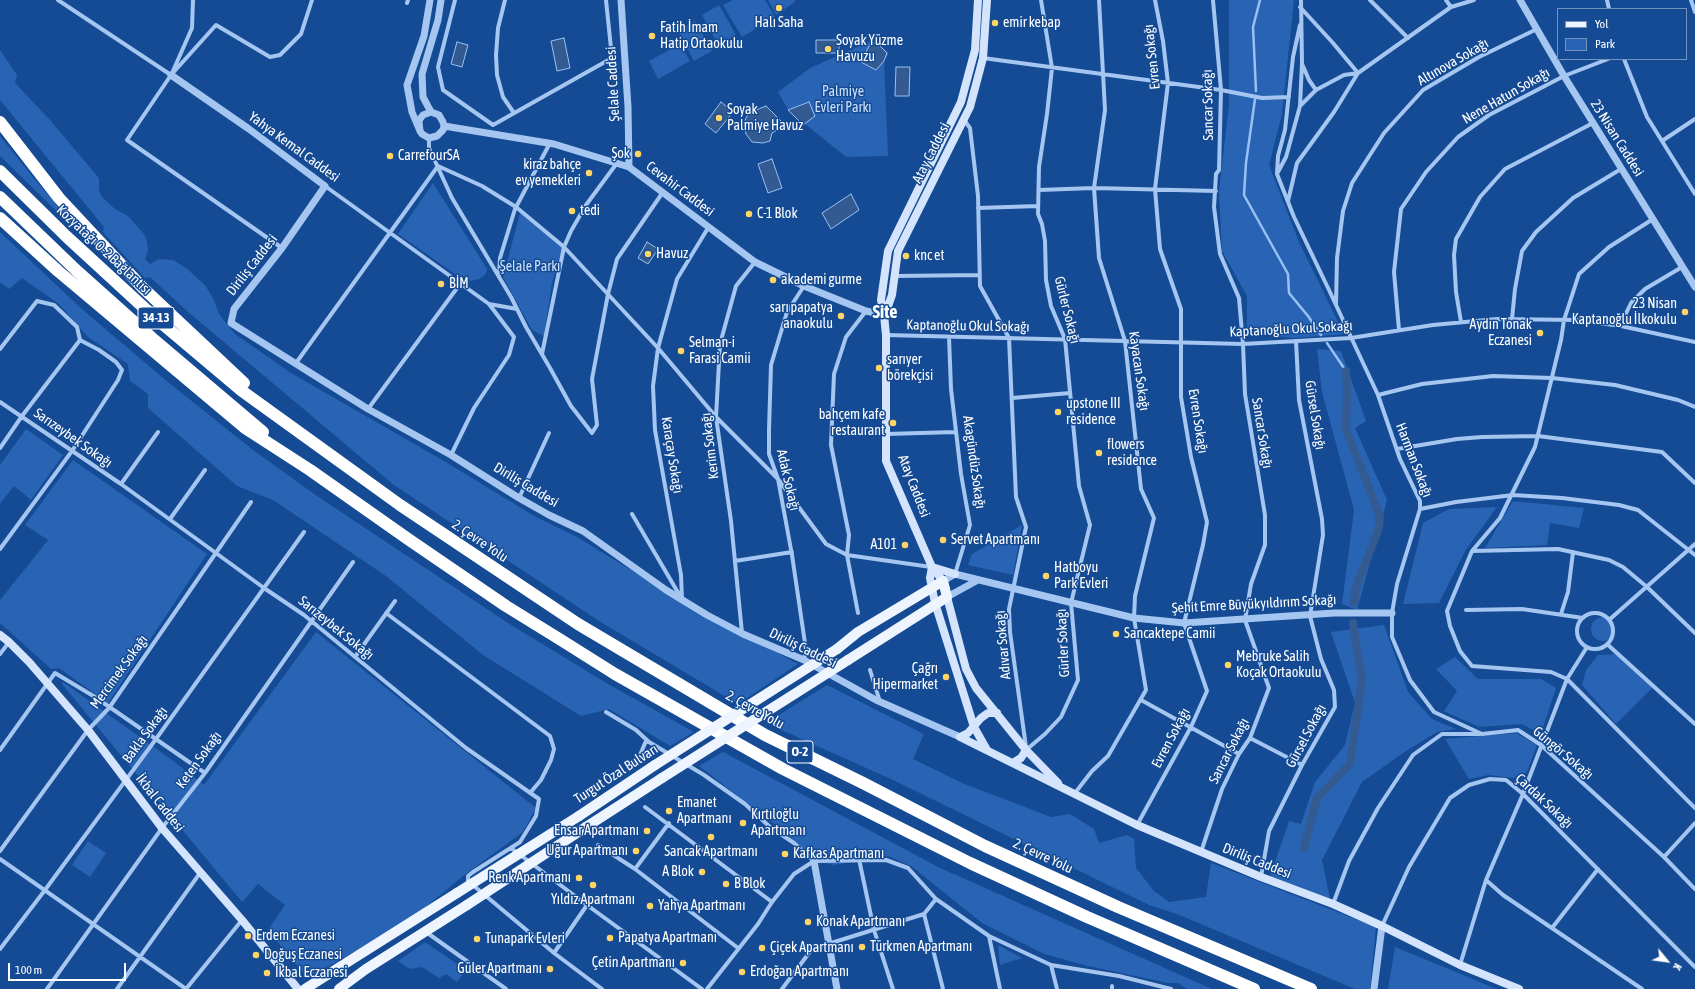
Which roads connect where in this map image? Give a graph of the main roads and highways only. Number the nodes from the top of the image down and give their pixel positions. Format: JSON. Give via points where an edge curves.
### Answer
{"nodes":[{"id":1,"x":978,"y":0,"type":"edge"},
{"id":2,"x":987,"y":0,"type":"edge"},
{"id":3,"x":0,"y":122,"type":"edge"},
{"id":4,"x":0,"y":171,"type":"edge"},
{"id":5,"x":926,"y":173,"type":"junction"},
{"id":6,"x":934,"y":177,"type":"junction"},
{"id":7,"x":0,"y":197,"type":"edge"},
{"id":8,"x":0,"y":218,"type":"edge"},
{"id":9,"x":884,"y":315,"type":"junction"},
{"id":10,"x":324,"y":451,"type":"junction"},
{"id":11,"x":310,"y":470,"type":"junction"},
{"id":12,"x":932,"y":567,"type":"junction"},
{"id":13,"x":955,"y":574,"type":"road end"},
{"id":14,"x":943,"y":582,"type":"junction"},
{"id":15,"x":931,"y":588,"type":"junction"},
{"id":16,"x":947,"y":597,"type":"junction"},
{"id":17,"x":935,"y":603,"type":"junction"},
{"id":18,"x":0,"y":635,"type":"edge"},
{"id":19,"x":997,"y":713,"type":"junction"},
{"id":20,"x":974,"y":727,"type":"junction"},
{"id":21,"x":1026,"y":750,"type":"junction"},
{"id":22,"x":988,"y":751,"type":"junction"},
{"id":23,"x":1013,"y":763,"type":"junction"},
{"id":24,"x":1061,"y":787,"type":"junction"},
{"id":25,"x":343,"y":987,"type":"edge"},
{"id":26,"x":298,"y":989,"type":"edge"},
{"id":27,"x":305,"y":989,"type":"edge"},
{"id":28,"x":1254,"y":989,"type":"edge"},
{"id":29,"x":1312,"y":989,"type":"edge"},
{"id":30,"x":1519,"y":989,"type":"edge"}],
"edges":[{"from":1,"to":5,"type":"main road","name":"Atay Caddesi","via":[[975,50],[961,102]]},
{"from":2,"to":6,"type":"main road","name":"Atay Caddesi","via":[[983,58],[970,107]]},
{"from":3,"to":10,"type":"highway","via":[[59,198],[143,288],[242,381]]},
{"from":4,"to":10,"type":"highway","name":"Kozyatağı O-2 Bağlantısı","number":"34-13","via":[[66,237],[153,316],[242,391]]},
{"from":5,"to":6,"type":"main road"},
{"from":5,"to":9,"type":"main road","name":"Atay Caddesi","via":[[888,251],[881,300]]},
{"from":6,"to":9,"type":"main road","name":"Atay Caddesi","via":[[898,251],[892,295]]},
{"from":7,"to":11,"type":"highway","number":"34-13","via":[[152,338]]},
{"from":8,"to":11,"type":"highway","via":[[58,272],[245,428]]},
{"from":9,"to":12,"type":"main road","name":"Atay Caddesi","via":[[886,461]]},
{"from":10,"to":29,"type":"highway","name":"2. Çevre Yolu","number":"O-2","via":[[578,624],[765,735],[985,846],[1118,908]]},
{"from":11,"to":28,"type":"highway","number":"O-2","via":[[549,633],[615,674],[783,769],[970,864],[1087,918]]},
{"from":12,"to":13,"type":"main road"},
{"from":12,"to":14,"type":"main road","name":"Atay Caddesi"},
{"from":12,"to":15,"type":"main road","name":"Atay Caddesi"},
{"from":14,"to":15,"type":"main road","name":"Turgut Özal Bulvarı"},
{"from":14,"to":16,"type":"main road","name":"Atay Caddesi"},
{"from":15,"to":17,"type":"main road","name":"Atay Caddesi"},
{"from":15,"to":27,"type":"main road","name":"Turgut Özal Bulvarı","bridge":true,"via":[[858,632],[837,649],[579,816]]},
{"from":16,"to":17,"type":"main road","name":"Turgut Özal Bulvarı"},
{"from":16,"to":19,"type":"main road","name":"Atay Caddesi","via":[[966,668],[976,688]]},
{"from":17,"to":20,"type":"main road","name":"Atay Caddesi"},
{"from":17,"to":25,"type":"main road","name":"Turgut Özal Bulvarı","bridge":true,"via":[[424,931]]},
{"from":18,"to":26,"type":"main road","name":"İkbal Caddesi","via":[[88,730],[162,828]]},
{"from":19,"to":20,"type":"main road","via":[[988,713]]},
{"from":19,"to":21,"type":"main road","name":"Atay Caddesi"},
{"from":20,"to":22,"type":"main road","name":"Atay Caddesi"},
{"from":20,"to":22,"type":"main road","name":"Diriliş Caddesi","via":[[960,737]]},
{"from":21,"to":23,"type":"main road","via":[[1021,758]]},
{"from":21,"to":24,"type":"main road","name":"Atay Caddesi"},
{"from":22,"to":23,"type":"main road","name":"Diriliş Caddesi"},
{"from":23,"to":24,"type":"main road","name":"Diriliş Caddesi"},
{"from":24,"to":30,"type":"main road","name":"Diriliş Caddesi","via":[[1137,825],[1260,877],[1333,904],[1460,965]]}]}
